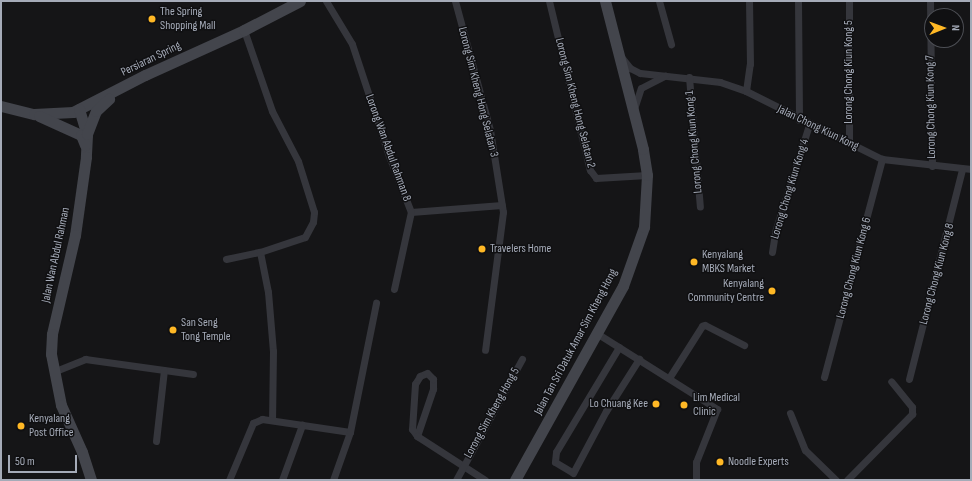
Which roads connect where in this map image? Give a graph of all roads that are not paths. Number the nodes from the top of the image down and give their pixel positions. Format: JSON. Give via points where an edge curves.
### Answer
{"nodes":[{"id":1,"x":300,"y":1,"type":"edge"},
{"id":2,"x":326,"y":1,"type":"edge"},
{"id":3,"x":455,"y":1,"type":"edge"},
{"id":4,"x":549,"y":1,"type":"edge"},
{"id":5,"x":605,"y":1,"type":"edge"},
{"id":6,"x":659,"y":1,"type":"edge"},
{"id":7,"x":749,"y":1,"type":"edge"},
{"id":8,"x":798,"y":1,"type":"edge"},
{"id":9,"x":849,"y":1,"type":"edge"},
{"id":10,"x":930,"y":1,"type":"edge"},
{"id":11,"x":244,"y":30,"type":"junction"},
{"id":12,"x":671,"y":44,"type":"dead end"},
{"id":13,"x":619,"y":55,"type":"junction"},
{"id":14,"x":669,"y":75,"type":"junction"},
{"id":15,"x":689,"y":77,"type":"junction"},
{"id":16,"x":122,"y":88,"type":"junction"},
{"id":17,"x":746,"y":92,"type":"junction"},
{"id":18,"x":1,"y":106,"type":"edge"},
{"id":19,"x":79,"y":109,"type":"junction"},
{"id":20,"x":634,"y":111,"type":"junction"},
{"id":21,"x":34,"y":114,"type":"junction"},
{"id":22,"x":799,"y":120,"type":"junction"},
{"id":23,"x":809,"y":125,"type":"junction"},
{"id":24,"x":87,"y":135,"type":"junction"},
{"id":25,"x":849,"y":142,"type":"junction"},
{"id":26,"x":87,"y":148,"type":"junction"},
{"id":27,"x":882,"y":159,"type":"junction"},
{"id":28,"x":932,"y":166,"type":"junction"},
{"id":29,"x":962,"y":169,"type":"junction"},
{"id":30,"x":971,"y":169,"type":"edge"},
{"id":31,"x":647,"y":175,"type":"junction"},
{"id":32,"x":502,"y":205,"type":"junction"},
{"id":33,"x":700,"y":207,"type":"dead end"},
{"id":34,"x":411,"y":212,"type":"junction"},
{"id":35,"x":260,"y":252,"type":"junction"},
{"id":36,"x":772,"y":252,"type":"dead end"},
{"id":37,"x":226,"y":259,"type":"dead end"},
{"id":38,"x":394,"y":289,"type":"dead end"},
{"id":39,"x":376,"y":303,"type":"dead end"},
{"id":40,"x":598,"y":334,"type":"junction"},
{"id":41,"x":744,"y":345,"type":"dead end"},
{"id":42,"x":620,"y":347,"type":"junction"},
{"id":43,"x":485,"y":350,"type":"dead end"},
{"id":44,"x":522,"y":359,"type":"dead end"},
{"id":45,"x":639,"y":359,"type":"junction"},
{"id":46,"x":164,"y":370,"type":"junction"},
{"id":47,"x":53,"y":372,"type":"junction"},
{"id":48,"x":193,"y":374,"type":"dead end"},
{"id":49,"x":824,"y":377,"type":"dead end"},
{"id":50,"x":669,"y":378,"type":"junction"},
{"id":51,"x":909,"y":379,"type":"dead end"},
{"id":52,"x":891,"y":381,"type":"dead end"},
{"id":53,"x":790,"y":413,"type":"dead end"},
{"id":54,"x":272,"y":419,"type":"junction"},
{"id":55,"x":302,"y":425,"type":"junction"},
{"id":56,"x":350,"y":432,"type":"junction"},
{"id":57,"x":417,"y":436,"type":"junction"},
{"id":58,"x":156,"y":441,"type":"dead end"},
{"id":59,"x":87,"y":467,"type":"junction"},
{"id":60,"x":463,"y":467,"type":"junction"},
{"id":61,"x":85,"y":480,"type":"edge"},
{"id":62,"x":91,"y":480,"type":"edge"},
{"id":63,"x":229,"y":480,"type":"edge"},
{"id":64,"x":282,"y":480,"type":"edge"},
{"id":65,"x":333,"y":480,"type":"edge"},
{"id":66,"x":456,"y":480,"type":"edge"},
{"id":67,"x":485,"y":480,"type":"edge"},
{"id":68,"x":515,"y":480,"type":"edge"},
{"id":69,"x":696,"y":480,"type":"edge"},
{"id":70,"x":836,"y":480,"type":"edge"},
{"id":71,"x":847,"y":480,"type":"edge"}],
"edges":[{"from":1,"to":11,"type":"street","name":"Persiaran Spring"},
{"from":2,"to":34,"type":"street","name":"Lorong Wan Abdul Rahman 8","via":[[352,44],[389,156]]},
{"from":3,"to":32,"type":"street","name":"Lorong Sim Kheng Hong Selatan 3","via":[[490,130]]},
{"from":4,"to":31,"type":"street","name":"Lorong Sim Kheng Hong Selatan 2","via":[[590,170],[596,178]]},
{"from":5,"to":13,"type":"street","name":"Jalan Tan Sri Datuk Amar Sim Kheng Hong"},
{"from":6,"to":12,"type":"street"},
{"from":7,"to":17,"type":"street","via":[[750,64]]},
{"from":8,"to":22,"type":"street"},
{"from":9,"to":25,"type":"street","name":"Lorong Chong Kiun Kong 5"},
{"from":10,"to":28,"type":"street","name":"Lorong Chong Kiun Kong 7"},
{"from":11,"to":16,"type":"street","name":"Persiaran Spring"},
{"from":11,"to":35,"type":"street","via":[[272,111],[298,161],[314,212],[313,222],[305,237]]},
{"from":13,"to":14,"type":"street","name":"Jalan Chong Kiun Kong","via":[[630,68],[640,73]]},
{"from":13,"to":20,"type":"street","name":"Jalan Tan Sri Datuk Amar Sim Kheng Hong"},
{"from":14,"to":15,"type":"street","name":"Jalan Chong Kiun Kong"},
{"from":14,"to":20,"type":"street","name":"Jalan Chong Kiun Kong","via":[[651,81],[641,88]]},
{"from":15,"to":17,"type":"street","name":"Jalan Chong Kiun Kong","via":[[720,82]]},
{"from":15,"to":33,"type":"street","name":"Lorong Chong Kiun Kong 1"},
{"from":16,"to":19,"type":"street","name":"Persiaran Spring"},
{"from":16,"to":24,"type":"street","via":[[96,111]]},
{"from":17,"to":22,"type":"street","name":"Jalan Chong Kiun Kong"},
{"from":18,"to":21,"type":"street"},
{"from":19,"to":21,"type":"street","via":[[62,113]]},
{"from":19,"to":24,"type":"street","name":"Jalan Wan Abdul Rahman"},
{"from":20,"to":31,"type":"street","name":"Jalan Tan Sri Datuk Amar Sim Kheng Hong"},
{"from":21,"to":26,"type":"street","via":[[81,135]]},
{"from":22,"to":23,"type":"street","name":"Jalan Chong Kiun Kong"},
{"from":23,"to":25,"type":"street","name":"Jalan Chong Kiun Kong"},
{"from":23,"to":36,"type":"street","name":"Lorong Chong Kiun Kong 4"},
{"from":24,"to":26,"type":"street","name":"Jalan Wan Abdul Rahman"},
{"from":25,"to":27,"type":"street","name":"Jalan Chong Kiun Kong"},
{"from":26,"to":47,"type":"street","name":"Jalan Wan Abdul Rahman","via":[[75,235],[52,334]]},
{"from":27,"to":28,"type":"street","name":"Jalan Chong Kiun Kong"},
{"from":27,"to":49,"type":"street","name":"Lorong Chong Kiun Kong 6"},
{"from":28,"to":29,"type":"street","name":"Jalan Chong Kiun Kong"},
{"from":29,"to":30,"type":"street","name":"Jalan Chong Kiun Kong"},
{"from":29,"to":51,"type":"street","name":"Lorong Chong Kiun Kong 8"},
{"from":31,"to":40,"type":"street","name":"Jalan Tan Sri Datuk Amar Sim Kheng Hong","via":[[646,212],[640,243],[623,286]]},
{"from":32,"to":34,"type":"street","name":"Lorong Wan Abdul Rahman 8"},
{"from":32,"to":43,"type":"street","name":"Lorong Sim Kheng Hong Selatan 3","via":[[504,220]]},
{"from":34,"to":38,"type":"street"},
{"from":35,"to":37,"type":"street"},
{"from":35,"to":54,"type":"street","via":[[268,292],[272,350]]},
{"from":39,"to":56,"type":"street"},
{"from":40,"to":42,"type":"street"},
{"from":40,"to":68,"type":"street","name":"Jalan Tan Sri Datuk Amar Sim Kheng Hong"},
{"from":41,"to":50,"type":"street","via":[[705,325],[702,326]]},
{"from":42,"to":45,"type":"street"},
{"from":42,"to":45,"type":"street","via":[[556,452],[555,462],[573,473],[606,411]]},
{"from":44,"to":60,"type":"street","name":"Lorong Sim Kheng Hong 5"},
{"from":45,"to":50,"type":"street"},
{"from":46,"to":47,"type":"street","via":[[85,359]]},
{"from":46,"to":48,"type":"street"},
{"from":46,"to":58,"type":"street"},
{"from":47,"to":59,"type":"street","name":"Jalan Wan Abdul Rahman","via":[[62,406]]},
{"from":50,"to":69,"type":"street","via":[[717,409],[696,462]]},
{"from":52,"to":71,"type":"street","via":[[912,407],[912,414]]},
{"from":53,"to":70,"type":"street","via":[[805,450]]},
{"from":54,"to":55,"type":"street"},
{"from":54,"to":63,"type":"street","via":[[262,419],[253,423]]},
{"from":55,"to":56,"type":"street"},
{"from":55,"to":64,"type":"street"},
{"from":56,"to":65,"type":"street"},
{"from":57,"to":57,"type":"street","via":[[412,429],[414,384],[420,376],[427,373],[433,379],[433,389]]},
{"from":57,"to":60,"type":"street","name":"Lorong Sim Kheng Hong 5"},
{"from":59,"to":61,"type":"street"},
{"from":59,"to":62,"type":"street","name":"Jalan Wan Abdul Rahman"},
{"from":60,"to":66,"type":"street","name":"Lorong Sim Kheng Hong 5"},
{"from":60,"to":67,"type":"street","name":"Lorong Sim Kheng Hong 5"}]}
